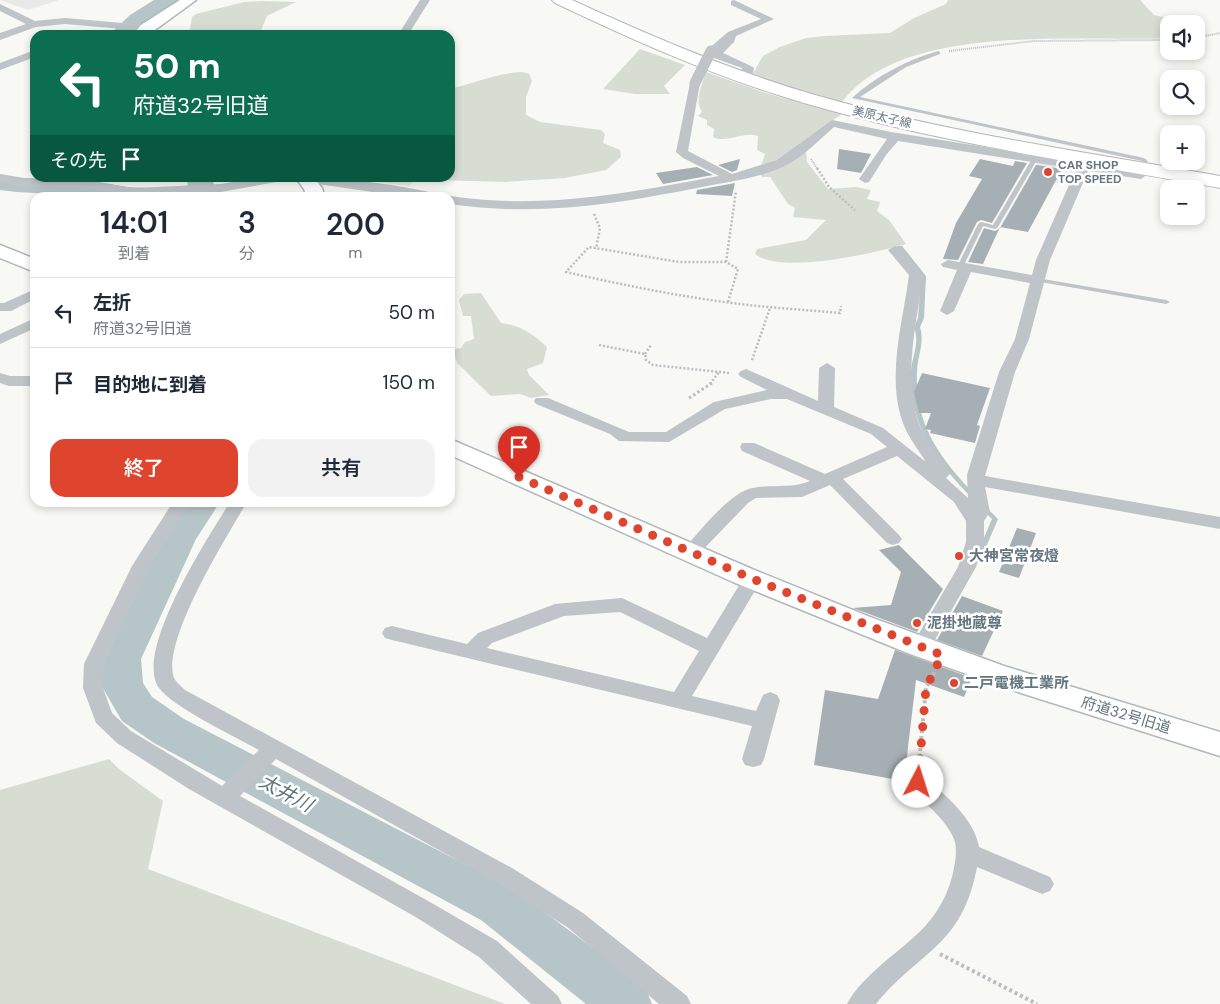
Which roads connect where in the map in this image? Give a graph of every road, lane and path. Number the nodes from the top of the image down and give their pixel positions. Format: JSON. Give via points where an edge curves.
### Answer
{"nodes":[{"id":1,"x":189,"y":0,"type":"edge"},
{"id":2,"x":425,"y":0,"type":"edge"},
{"id":3,"x":560,"y":0,"type":"edge"},
{"id":4,"x":734,"y":3,"type":"dead end"},
{"id":5,"x":0,"y":7,"type":"edge"},
{"id":6,"x":97,"y":22,"type":"junction"},
{"id":7,"x":34,"y":24,"type":"junction"},
{"id":8,"x":114,"y":24,"type":"junction"},
{"id":9,"x":88,"y":30,"type":"edge"},
{"id":10,"x":108,"y":30,"type":"edge"},
{"id":11,"x":143,"y":30,"type":"edge"},
{"id":12,"x":406,"y":30,"type":"edge"},
{"id":13,"x":1220,"y":33,"type":"edge"},
{"id":14,"x":0,"y":36,"type":"edge"},
{"id":15,"x":1205,"y":36,"type":"edge"},
{"id":16,"x":726,"y":38,"type":"junction"},
{"id":17,"x":1160,"y":40,"type":"edge"},
{"id":18,"x":938,"y":53,"type":"joint"},
{"id":19,"x":30,"y":55,"type":"edge"},
{"id":20,"x":0,"y":67,"type":"edge"},
{"id":21,"x":746,"y":79,"type":"junction"},
{"id":22,"x":894,"y":137,"type":"junction"},
{"id":23,"x":806,"y":144,"type":"junction"},
{"id":24,"x":1035,"y":158,"type":"junction"},
{"id":25,"x":1084,"y":166,"type":"junction"},
{"id":26,"x":1148,"y":169,"type":"junction"},
{"id":27,"x":0,"y":178,"type":"edge"},
{"id":28,"x":729,"y":178,"type":"junction"},
{"id":29,"x":865,"y":179,"type":"dead end"},
{"id":30,"x":254,"y":182,"type":"edge"},
{"id":31,"x":341,"y":182,"type":"edge"},
{"id":32,"x":1220,"y":182,"type":"edge"},
{"id":33,"x":184,"y":189,"type":"edge"},
{"id":34,"x":410,"y":192,"type":"edge"},
{"id":35,"x":455,"y":201,"type":"edge"},
{"id":36,"x":580,"y":204,"type":"junction"},
{"id":37,"x":855,"y":210,"type":"dead end"},
{"id":38,"x":596,"y":248,"type":"junction"},
{"id":39,"x":895,"y":250,"type":"dead end"},
{"id":40,"x":0,"y":251,"type":"edge"},
{"id":41,"x":726,"y":262,"type":"junction"},
{"id":42,"x":30,"y":264,"type":"edge"},
{"id":43,"x":957,"y":266,"type":"junction"},
{"id":44,"x":1037,"y":280,"type":"junction"},
{"id":45,"x":30,"y":296,"type":"edge"},
{"id":46,"x":728,"y":302,"type":"junction"},
{"id":47,"x":1166,"y":302,"type":"dead end"},
{"id":48,"x":841,"y":306,"type":"dead end"},
{"id":49,"x":0,"y":307,"type":"edge"},
{"id":50,"x":770,"y":308,"type":"junction"},
{"id":51,"x":947,"y":311,"type":"dead end"},
{"id":52,"x":30,"y":325,"type":"edge"},
{"id":53,"x":0,"y":340,"type":"edge"},
{"id":54,"x":599,"y":345,"type":"dead end"},
{"id":55,"x":651,"y":345,"type":"dead end"},
{"id":56,"x":645,"y":354,"type":"junction"},
{"id":57,"x":827,"y":368,"type":"dead end"},
{"id":58,"x":719,"y":372,"type":"junction"},
{"id":59,"x":746,"y":374,"type":"junction"},
{"id":60,"x":0,"y":378,"type":"edge"},
{"id":61,"x":30,"y":381,"type":"edge"},
{"id":62,"x":789,"y":394,"type":"junction"},
{"id":63,"x":689,"y":398,"type":"dead end"},
{"id":64,"x":542,"y":401,"type":"dead end"},
{"id":65,"x":826,"y":410,"type":"junction"},
{"id":66,"x":455,"y":448,"type":"edge"},
{"id":67,"x":900,"y":448,"type":"junction"},
{"id":68,"x":750,"y":452,"type":"dead end"},
{"id":69,"x":828,"y":480,"type":"junction"},
{"id":70,"x":976,"y":480,"type":"junction"},
{"id":71,"x":945,"y":484,"type":"junction"},
{"id":72,"x":179,"y":507,"type":"edge"},
{"id":73,"x":235,"y":507,"type":"edge"},
{"id":74,"x":975,"y":521,"type":"junction"},
{"id":75,"x":1220,"y":523,"type":"edge"},
{"id":76,"x":893,"y":539,"type":"dead end"},
{"id":77,"x":690,"y":553,"type":"junction"},
{"id":78,"x":753,"y":579,"type":"junction"},
{"id":79,"x":392,"y":633,"type":"dead end"},
{"id":80,"x":711,"y":648,"type":"junction"},
{"id":81,"x":472,"y":651,"type":"junction"},
{"id":82,"x":932,"y":651,"type":"junction"},
{"id":83,"x":770,"y":700,"type":"dead end"},
{"id":84,"x":679,"y":701,"type":"junction"},
{"id":85,"x":764,"y":722,"type":"junction"},
{"id":86,"x":1220,"y":744,"type":"edge"},
{"id":87,"x":270,"y":752,"type":"junction"},
{"id":88,"x":753,"y":759,"type":"dead end"},
{"id":89,"x":918,"y":782,"type":"joint"},
{"id":90,"x":228,"y":794,"type":"junction"},
{"id":91,"x":968,"y":853,"type":"junction"},
{"id":92,"x":1042,"y":884,"type":"dead end"},
{"id":93,"x":924,"y":946,"type":"junction"},
{"id":94,"x":550,"y":1004,"type":"edge"},
{"id":95,"x":678,"y":1004,"type":"edge"},
{"id":96,"x":860,"y":1004,"type":"edge"},
{"id":97,"x":1038,"y":1004,"type":"edge"}],
"edges":[{"from":1,"to":11,"type":"street"},
{"from":2,"to":12,"type":"street"},
{"from":3,"to":21,"type":"main road","name":"美原太子線","via":[[694,61]]},
{"from":4,"to":16,"type":"street","via":[[769,20]]},
{"from":5,"to":7,"type":"street"},
{"from":6,"to":7,"type":"street"},
{"from":6,"to":8,"type":"street"},
{"from":6,"to":9,"type":"street"},
{"from":7,"to":14,"type":"street"},
{"from":8,"to":10,"type":"street"},
{"from":8,"to":11,"type":"street"},
{"from":13,"to":15,"type":"path"},
{"from":16,"to":21,"type":"street","via":[[730,39],[718,56],[746,66],[749,69]]},
{"from":16,"to":28,"type":"street","bridge":true,"via":[[711,51],[695,83],[682,152],[693,160],[720,170]]},
{"from":17,"to":18,"type":"path","via":[[1034,41]]},
{"from":18,"to":26,"type":"lane","via":[[897,68],[855,98],[1144,160]]},
{"from":19,"to":20,"type":"street"},
{"from":21,"to":26,"type":"main road","name":"美原太子線","via":[[876,117]]},
{"from":22,"to":23,"type":"street","via":[[832,123]]},
{"from":22,"to":24,"type":"street"},
{"from":22,"to":29,"type":"street"},
{"from":23,"to":28,"type":"street","via":[[782,162]]},
{"from":23,"to":37,"type":"path","via":[[816,170],[829,187]]},
{"from":24,"to":25,"type":"street"},
{"from":24,"to":43,"type":"lane","via":[[995,227],[981,224]]},
{"from":25,"to":26,"type":"street","via":[[1141,175]]},
{"from":25,"to":44,"type":"street","via":[[1052,236]]},
{"from":26,"to":32,"type":"main road","name":"美原太子線"},
{"from":27,"to":33,"type":"street","via":[[18,183],[82,184],[133,192]]},
{"from":28,"to":36,"type":"street"},
{"from":28,"to":41,"type":"path","via":[[736,184],[736,193]]},
{"from":30,"to":33,"type":"street","via":[[221,188]]},
{"from":31,"to":34,"type":"street"},
{"from":35,"to":36,"type":"street","via":[[498,205]]},
{"from":36,"to":38,"type":"path","via":[[598,219],[600,228]]},
{"from":38,"to":41,"type":"path","via":[[679,262]]},
{"from":38,"to":46,"type":"path","via":[[589,247],[566,272]]},
{"from":39,"to":71,"type":"street","via":[[916,275],[903,380],[910,420],[916,437]]},
{"from":40,"to":42,"type":"street"},
{"from":41,"to":46,"type":"path","via":[[738,269]]},
{"from":43,"to":44,"type":"street"},
{"from":43,"to":51,"type":"street","via":[[964,272]]},
{"from":44,"to":47,"type":"lane"},
{"from":44,"to":70,"type":"street","via":[[1022,339],[1008,372]]},
{"from":45,"to":49,"type":"street","via":[[6,308]]},
{"from":46,"to":50,"type":"path"},
{"from":48,"to":50,"type":"path","via":[[840,312]]},
{"from":50,"to":59,"type":"path"},
{"from":52,"to":53,"type":"street"},
{"from":54,"to":56,"type":"path"},
{"from":55,"to":56,"type":"path"},
{"from":56,"to":58,"type":"path","via":[[646,360],[653,365]]},
{"from":57,"to":65,"type":"street"},
{"from":58,"to":59,"type":"path"},
{"from":58,"to":63,"type":"path","via":[[711,384]]},
{"from":59,"to":62,"type":"street"},
{"from":60,"to":61,"type":"street"},
{"from":62,"to":64,"type":"street","via":[[747,398],[720,405],[669,437],[633,444],[616,431]]},
{"from":62,"to":65,"type":"street"},
{"from":65,"to":67,"type":"street","via":[[877,431]]},
{"from":66,"to":77,"type":"street","name":"府道32号旧道"},
{"from":67,"to":69,"type":"street"},
{"from":67,"to":71,"type":"street"},
{"from":68,"to":69,"type":"street"},
{"from":69,"to":76,"type":"street"},
{"from":69,"to":77,"type":"street","via":[[802,491],[753,493],[742,499]]},
{"from":70,"to":74,"type":"street","via":[[981,512]]},
{"from":70,"to":75,"type":"street"},
{"from":71,"to":74,"type":"street","via":[[960,498]]},
{"from":72,"to":90,"type":"street","via":[[141,566],[94,664],[93,688],[103,717],[124,738]]},
{"from":73,"to":87,"type":"street","via":[[192,581],[162,658],[163,678],[178,695]]},
{"from":74,"to":82,"type":"street","via":[[975,542],[967,567]]},
{"from":77,"to":78,"type":"street","name":"府道32号旧道"},
{"from":78,"to":80,"type":"street"},
{"from":78,"to":82,"type":"street","name":"府道32号旧道"},
{"from":79,"to":81,"type":"street"},
{"from":80,"to":81,"type":"street","via":[[622,605],[562,609],[484,638]]},
{"from":80,"to":84,"type":"street"},
{"from":81,"to":84,"type":"street"},
{"from":82,"to":86,"type":"street","name":"府道32号旧道","via":[[998,675]]},
{"from":82,"to":89,"type":"path"},
{"from":83,"to":85,"type":"street"},
{"from":84,"to":85,"type":"street"},
{"from":85,"to":88,"type":"street"},
{"from":87,"to":90,"type":"street"},
{"from":87,"to":95,"type":"street","via":[[504,875],[575,920]]},
{"from":89,"to":91,"type":"street","via":[[947,812],[965,837]]},
{"from":90,"to":94,"type":"street","via":[[488,949]]},
{"from":91,"to":92,"type":"street"},
{"from":91,"to":93,"type":"street","via":[[963,883],[953,912]]},
{"from":93,"to":96,"type":"street","via":[[881,980]]},
{"from":93,"to":97,"type":"path"}]}
